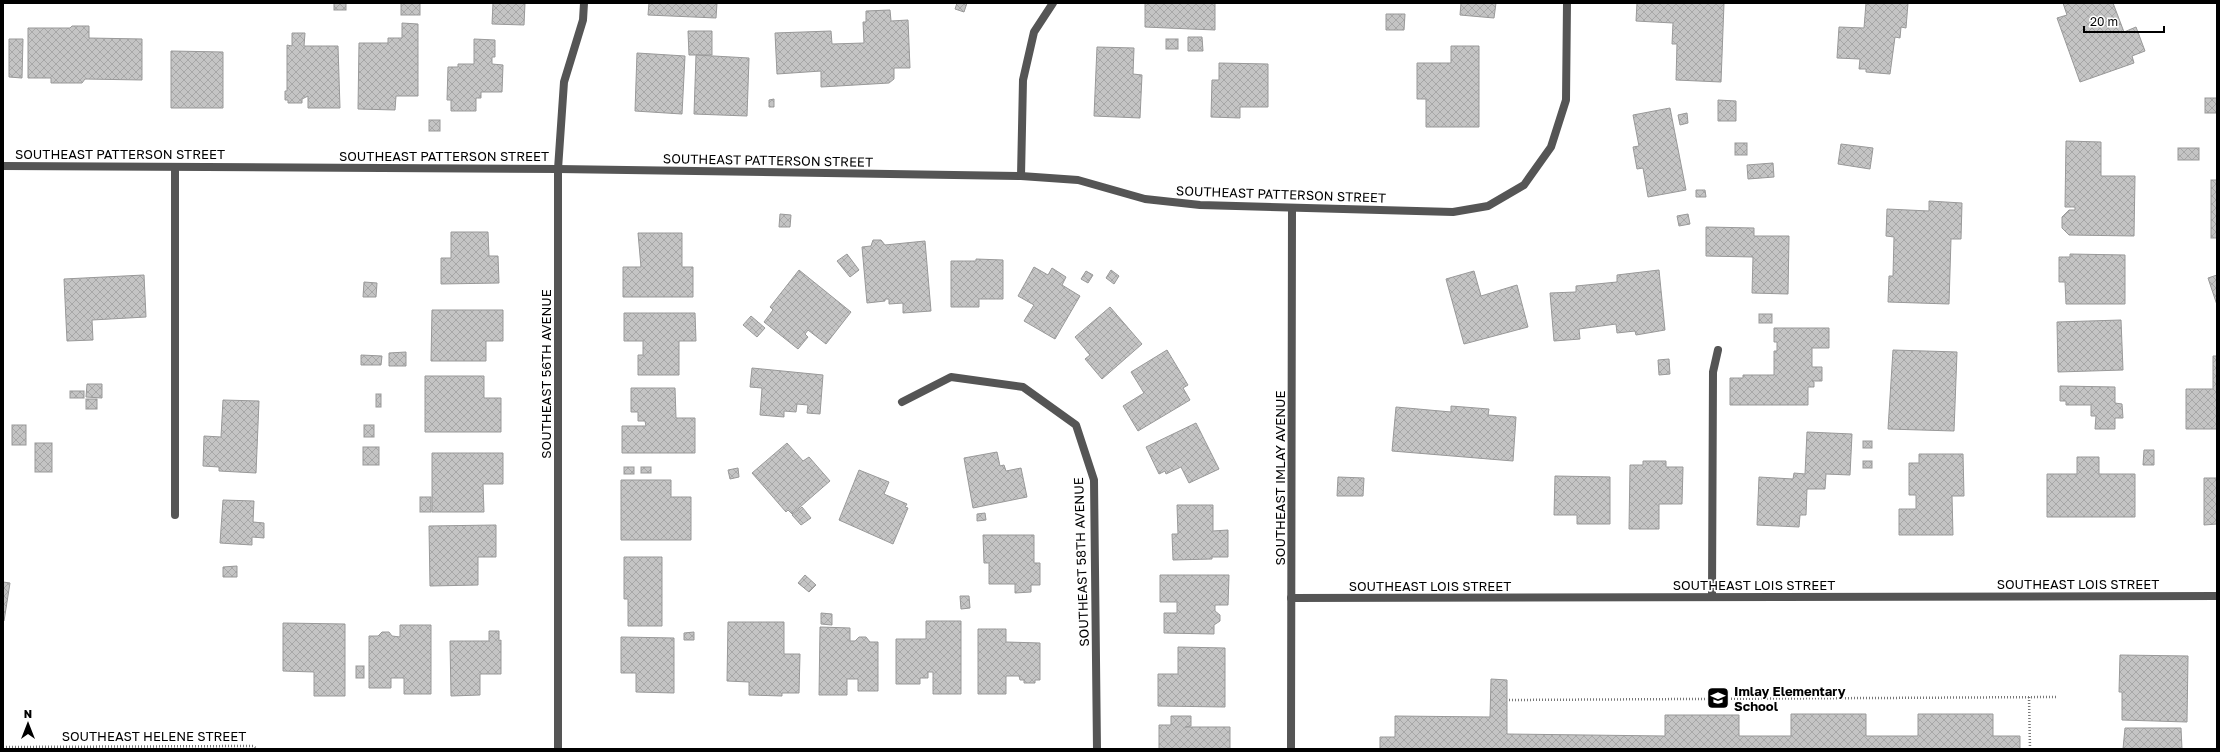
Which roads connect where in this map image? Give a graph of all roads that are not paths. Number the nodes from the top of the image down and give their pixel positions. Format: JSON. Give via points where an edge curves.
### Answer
{"nodes":[{"id":1,"x":584,"y":3,"type":"edge"},
{"id":2,"x":1053,"y":3,"type":"edge"},
{"id":3,"x":1567,"y":3,"type":"edge"},
{"id":4,"x":3,"y":166,"type":"edge"},
{"id":5,"x":175,"y":167,"type":"junction"},
{"id":6,"x":558,"y":169,"type":"junction"},
{"id":7,"x":1021,"y":176,"type":"junction"},
{"id":8,"x":1292,"y":208,"type":"junction"},
{"id":9,"x":1718,"y":350,"type":"dead end"},
{"id":10,"x":902,"y":402,"type":"dead end"},
{"id":11,"x":175,"y":515,"type":"dead end"},
{"id":12,"x":2217,"y":596,"type":"edge"},
{"id":13,"x":1712,"y":597,"type":"junction"},
{"id":14,"x":1291,"y":598,"type":"junction"},
{"id":15,"x":558,"y":749,"type":"edge"},
{"id":16,"x":1097,"y":749,"type":"edge"},
{"id":17,"x":1291,"y":749,"type":"edge"}],
"edges":[{"from":1,"to":6,"type":"street","name":"SOUTHEAST 56TH AVENUE","via":[[583,20],[564,82]]},
{"from":2,"to":7,"type":"street","via":[[1034,32],[1023,80]]},
{"from":3,"to":8,"type":"street","name":"SOUTHEAST PATTERSON STREET","via":[[1566,100],[1551,147],[1524,185],[1488,206],[1453,212]]},
{"from":4,"to":5,"type":"street","name":"SOUTHEAST PATTERSON STREET"},
{"from":5,"to":6,"type":"street","name":"SOUTHEAST PATTERSON STREET"},
{"from":5,"to":11,"type":"street"},
{"from":6,"to":7,"type":"street","name":"SOUTHEAST PATTERSON STREET"},
{"from":6,"to":15,"type":"street","name":"SOUTHEAST 56TH AVENUE"},
{"from":7,"to":8,"type":"street","name":"SOUTHEAST PATTERSON STREET","via":[[1078,180],[1145,199],[1200,205]]},
{"from":8,"to":14,"type":"street","name":"SOUTHEAST IMLAY AVENUE"},
{"from":9,"to":13,"type":"street","via":[[1712,380]]},
{"from":10,"to":16,"type":"street","name":"SOUTHEAST 58TH AVENUE","via":[[951,377],[1023,387],[1076,425],[1094,480]]},
{"from":12,"to":13,"type":"street","name":"SOUTHEAST LOIS STREET"},
{"from":13,"to":14,"type":"street","name":"SOUTHEAST LOIS STREET"},
{"from":14,"to":17,"type":"street","name":"SOUTHEAST IMLAY AVENUE"}]}
